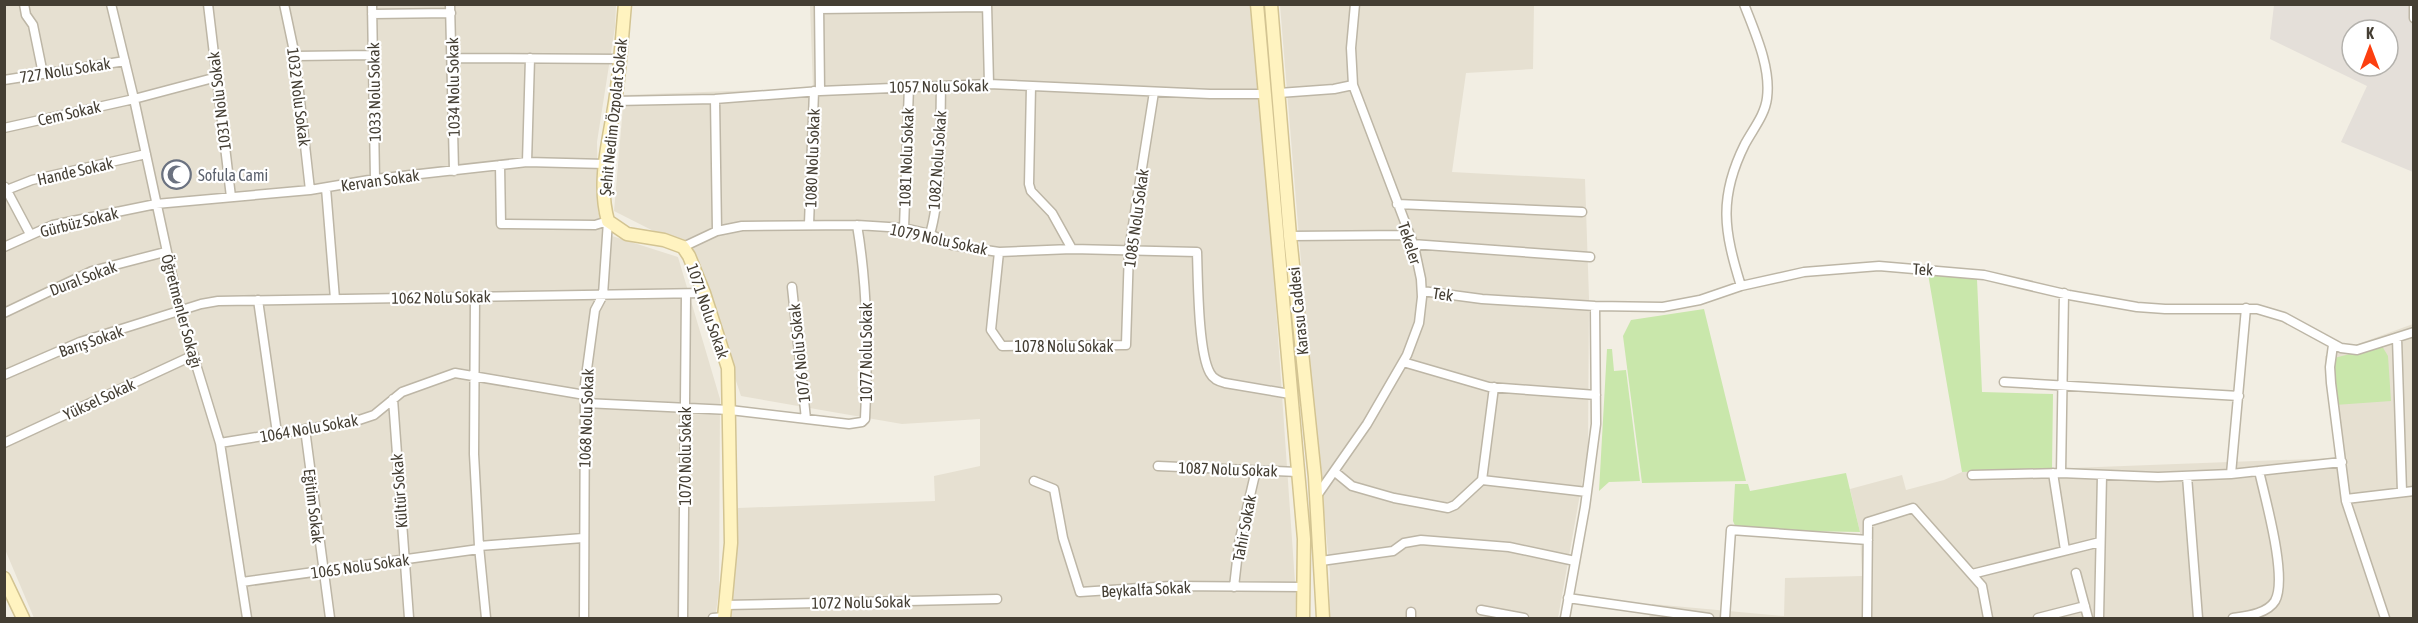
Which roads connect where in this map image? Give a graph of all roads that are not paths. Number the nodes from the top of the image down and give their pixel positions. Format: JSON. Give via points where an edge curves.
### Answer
{"nodes":[{"id":1,"x":24,"y":4,"type":"edge"},
{"id":2,"x":111,"y":4,"type":"edge"},
{"id":3,"x":207,"y":4,"type":"edge"},
{"id":4,"x":284,"y":4,"type":"edge"},
{"id":5,"x":625,"y":4,"type":"edge"},
{"id":6,"x":1257,"y":4,"type":"edge"},
{"id":7,"x":1271,"y":4,"type":"edge"},
{"id":8,"x":1355,"y":4,"type":"edge"},
{"id":9,"x":1744,"y":4,"type":"edge"},
{"id":10,"x":2414,"y":5,"type":"edge"},
{"id":11,"x":987,"y":6,"type":"edge"},
{"id":12,"x":819,"y":7,"type":"edge"},
{"id":13,"x":372,"y":9,"type":"edge"},
{"id":14,"x":450,"y":9,"type":"edge"},
{"id":15,"x":2414,"y":18,"type":"edge"},
{"id":16,"x":374,"y":55,"type":"junction"},
{"id":17,"x":296,"y":56,"type":"junction"},
{"id":18,"x":453,"y":58,"type":"junction"},
{"id":19,"x":530,"y":58,"type":"junction"},
{"id":20,"x":621,"y":58,"type":"junction"},
{"id":21,"x":125,"y":61,"type":"junction"},
{"id":22,"x":43,"y":74,"type":"junction"},
{"id":23,"x":217,"y":77,"type":"junction"},
{"id":24,"x":4,"y":80,"type":"edge"},
{"id":25,"x":989,"y":84,"type":"junction"},
{"id":26,"x":1353,"y":85,"type":"junction"},
{"id":27,"x":941,"y":86,"type":"junction"},
{"id":28,"x":1031,"y":86,"type":"junction"},
{"id":29,"x":909,"y":87,"type":"junction"},
{"id":30,"x":817,"y":91,"type":"junction"},
{"id":31,"x":1154,"y":92,"type":"junction"},
{"id":32,"x":1278,"y":93,"type":"junction"},
{"id":33,"x":1264,"y":94,"type":"junction"},
{"id":34,"x":134,"y":99,"type":"junction"},
{"id":35,"x":715,"y":99,"type":"junction"},
{"id":36,"x":615,"y":101,"type":"junction"},
{"id":37,"x":4,"y":128,"type":"edge"},
{"id":38,"x":146,"y":154,"type":"junction"},
{"id":39,"x":526,"y":162,"type":"junction"},
{"id":40,"x":605,"y":164,"type":"junction"},
{"id":41,"x":500,"y":165,"type":"junction"},
{"id":42,"x":454,"y":171,"type":"junction"},
{"id":43,"x":375,"y":179,"type":"junction"},
{"id":44,"x":326,"y":188,"type":"junction"},
{"id":45,"x":5,"y":189,"type":"edge"},
{"id":46,"x":310,"y":190,"type":"junction"},
{"id":47,"x":231,"y":197,"type":"junction"},
{"id":48,"x":156,"y":204,"type":"junction"},
{"id":49,"x":1397,"y":204,"type":"junction"},
{"id":50,"x":1582,"y":212,"type":"dead end"},
{"id":51,"x":608,"y":221,"type":"junction"},
{"id":52,"x":809,"y":224,"type":"junction"},
{"id":53,"x":857,"y":225,"type":"junction"},
{"id":54,"x":904,"y":228,"type":"junction"},
{"id":55,"x":717,"y":231,"type":"junction"},
{"id":56,"x":30,"y":234,"type":"junction"},
{"id":57,"x":930,"y":234,"type":"junction"},
{"id":58,"x":1290,"y":236,"type":"junction"},
{"id":59,"x":1411,"y":239,"type":"junction"},
{"id":60,"x":4,"y":247,"type":"edge"},
{"id":61,"x":683,"y":247,"type":"junction"},
{"id":62,"x":1072,"y":249,"type":"junction"},
{"id":63,"x":1129,"y":250,"type":"junction"},
{"id":64,"x":165,"y":252,"type":"junction"},
{"id":65,"x":999,"y":252,"type":"junction"},
{"id":66,"x":1590,"y":257,"type":"dead end"},
{"id":67,"x":1741,"y":286,"type":"junction"},
{"id":68,"x":792,"y":287,"type":"dead end"},
{"id":69,"x":1422,"y":291,"type":"junction"},
{"id":70,"x":704,"y":293,"type":"junction"},
{"id":71,"x":2064,"y":293,"type":"junction"},
{"id":72,"x":686,"y":294,"type":"junction"},
{"id":73,"x":603,"y":295,"type":"junction"},
{"id":74,"x":476,"y":297,"type":"junction"},
{"id":75,"x":335,"y":299,"type":"junction"},
{"id":76,"x":258,"y":300,"type":"junction"},
{"id":77,"x":1595,"y":306,"type":"junction"},
{"id":78,"x":2247,"y":308,"type":"junction"},
{"id":79,"x":180,"y":312,"type":"junction"},
{"id":80,"x":4,"y":313,"type":"edge"},
{"id":81,"x":2414,"y":332,"type":"edge"},
{"id":82,"x":2397,"y":338,"type":"junction"},
{"id":83,"x":1126,"y":345,"type":"joint"},
{"id":84,"x":2334,"y":345,"type":"junction"},
{"id":85,"x":194,"y":355,"type":"junction"},
{"id":86,"x":1403,"y":362,"type":"junction"},
{"id":87,"x":4,"y":375,"type":"edge"},
{"id":88,"x":475,"y":376,"type":"junction"},
{"id":89,"x":2004,"y":382,"type":"dead end"},
{"id":90,"x":2062,"y":385,"type":"junction"},
{"id":91,"x":1494,"y":387,"type":"junction"},
{"id":92,"x":1290,"y":394,"type":"junction"},
{"id":93,"x":1596,"y":395,"type":"junction"},
{"id":94,"x":2239,"y":396,"type":"junction"},
{"id":95,"x":393,"y":399,"type":"junction"},
{"id":96,"x":585,"y":399,"type":"junction"},
{"id":97,"x":686,"y":410,"type":"junction"},
{"id":98,"x":730,"y":411,"type":"junction"},
{"id":99,"x":806,"y":419,"type":"junction"},
{"id":100,"x":305,"y":429,"type":"junction"},
{"id":101,"x":277,"y":433,"type":"junction"},
{"id":102,"x":4,"y":443,"type":"edge"},
{"id":103,"x":220,"y":443,"type":"junction"},
{"id":104,"x":2342,"y":462,"type":"junction"},
{"id":105,"x":1158,"y":466,"type":"dead end"},
{"id":106,"x":1256,"y":470,"type":"junction"},
{"id":107,"x":2259,"y":471,"type":"junction"},
{"id":108,"x":1297,"y":472,"type":"junction"},
{"id":109,"x":1335,"y":472,"type":"junction"},
{"id":110,"x":2057,"y":473,"type":"junction"},
{"id":111,"x":2232,"y":474,"type":"junction"},
{"id":112,"x":1972,"y":475,"type":"dead end"},
{"id":113,"x":2102,"y":475,"type":"junction"},
{"id":114,"x":2187,"y":476,"type":"junction"},
{"id":115,"x":1482,"y":480,"type":"junction"},
{"id":116,"x":1034,"y":481,"type":"dead end"},
{"id":117,"x":2414,"y":491,"type":"edge"},
{"id":118,"x":1587,"y":492,"type":"junction"},
{"id":119,"x":2402,"y":492,"type":"junction"},
{"id":120,"x":1316,"y":497,"type":"junction"},
{"id":121,"x":2346,"y":499,"type":"junction"},
{"id":122,"x":583,"y":538,"type":"junction"},
{"id":123,"x":1868,"y":540,"type":"junction"},
{"id":124,"x":2100,"y":542,"type":"junction"},
{"id":125,"x":479,"y":547,"type":"junction"},
{"id":126,"x":2065,"y":550,"type":"junction"},
{"id":127,"x":404,"y":560,"type":"junction"},
{"id":128,"x":1321,"y":561,"type":"junction"},
{"id":129,"x":1575,"y":561,"type":"junction"},
{"id":130,"x":322,"y":571,"type":"junction"},
{"id":131,"x":2076,"y":573,"type":"dead end"},
{"id":132,"x":1972,"y":574,"type":"junction"},
{"id":133,"x":4,"y":578,"type":"edge"},
{"id":134,"x":242,"y":582,"type":"junction"},
{"id":135,"x":1234,"y":587,"type":"junction"},
{"id":136,"x":1303,"y":587,"type":"junction"},
{"id":137,"x":1568,"y":598,"type":"junction"},
{"id":138,"x":997,"y":599,"type":"dead end"},
{"id":139,"x":2085,"y":606,"type":"junction"},
{"id":140,"x":1481,"y":610,"type":"dead end"},
{"id":141,"x":721,"y":615,"type":"edge"},
{"id":142,"x":24,"y":618,"type":"edge"},
{"id":143,"x":248,"y":618,"type":"edge"},
{"id":144,"x":330,"y":618,"type":"edge"},
{"id":145,"x":409,"y":618,"type":"edge"},
{"id":146,"x":486,"y":618,"type":"edge"},
{"id":147,"x":584,"y":618,"type":"edge"},
{"id":148,"x":683,"y":618,"type":"edge"},
{"id":149,"x":1303,"y":618,"type":"edge"},
{"id":150,"x":1323,"y":618,"type":"edge"},
{"id":151,"x":1524,"y":618,"type":"edge"},
{"id":152,"x":1565,"y":618,"type":"edge"},
{"id":153,"x":1709,"y":618,"type":"edge"},
{"id":154,"x":1725,"y":618,"type":"edge"},
{"id":155,"x":1868,"y":618,"type":"edge"},
{"id":156,"x":1988,"y":618,"type":"edge"},
{"id":157,"x":2038,"y":618,"type":"edge"},
{"id":158,"x":2088,"y":618,"type":"edge"},
{"id":159,"x":2099,"y":618,"type":"edge"},
{"id":160,"x":2198,"y":618,"type":"edge"},
{"id":161,"x":2233,"y":618,"type":"edge"},
{"id":162,"x":2385,"y":618,"type":"edge"}],
"edges":[{"from":1,"to":22,"type":"street","via":[[33,24]]},
{"from":2,"to":21,"type":"street","name":"Öğretmenler Sokağı"},
{"from":3,"to":23,"type":"street","name":"1031 Nolu Sokak"},
{"from":4,"to":17,"type":"street","name":"1032 Nolu Sokak"},
{"from":5,"to":20,"type":"main road","name":"Şehit Nedim Özpolat Sokak"},
{"from":6,"to":33,"type":"main road","name":"Karasu Caddesi"},
{"from":7,"to":32,"type":"main road","name":"Karasu Caddesi"},
{"from":8,"to":26,"type":"street","name":"Tekeler"},
{"from":9,"to":67,"type":"street","via":[[1765,64],[1767,97],[1744,145],[1726,204],[1730,249]]},
{"from":10,"to":15,"type":"street"},
{"from":11,"to":12,"type":"street"},
{"from":11,"to":25,"type":"street"},
{"from":12,"to":30,"type":"street","name":"1080 Nolu Sokak"},
{"from":13,"to":14,"type":"street"},
{"from":13,"to":16,"type":"street","name":"1033 Nolu Sokak"},
{"from":14,"to":18,"type":"street","name":"1034 Nolu Sokak"},
{"from":16,"to":17,"type":"street"},
{"from":16,"to":43,"type":"street","name":"1033 Nolu Sokak"},
{"from":17,"to":46,"type":"street","name":"1032 Nolu Sokak"},
{"from":18,"to":19,"type":"street"},
{"from":18,"to":42,"type":"street","name":"1034 Nolu Sokak"},
{"from":19,"to":20,"type":"street"},
{"from":19,"to":39,"type":"street"},
{"from":20,"to":36,"type":"main road","name":"Şehit Nedim Özpolat Sokak"},
{"from":21,"to":22,"type":"street","name":"727 Nolu Sokak"},
{"from":21,"to":34,"type":"street","name":"Öğretmenler Sokağı"},
{"from":22,"to":24,"type":"street","name":"727 Nolu Sokak"},
{"from":23,"to":34,"type":"street","name":"Cem Sokak"},
{"from":23,"to":47,"type":"street","name":"1031 Nolu Sokak"},
{"from":25,"to":27,"type":"street","name":"1057 Nolu Sokak"},
{"from":25,"to":28,"type":"street","name":"1057 Nolu Sokak"},
{"from":26,"to":32,"type":"street"},
{"from":26,"to":49,"type":"street","name":"Tekeler"},
{"from":27,"to":29,"type":"street","name":"1057 Nolu Sokak"},
{"from":27,"to":57,"type":"street","name":"1082 Nolu Sokak","via":[[938,171]]},
{"from":28,"to":31,"type":"street","name":"1057 Nolu Sokak"},
{"from":28,"to":62,"type":"street","via":[[1029,184],[1052,213]]},
{"from":29,"to":30,"type":"street","name":"1057 Nolu Sokak"},
{"from":29,"to":54,"type":"street","name":"1081 Nolu Sokak"},
{"from":30,"to":35,"type":"street","name":"1057 Nolu Sokak"},
{"from":30,"to":52,"type":"street","name":"1080 Nolu Sokak"},
{"from":31,"to":33,"type":"street","name":"1057 Nolu Sokak"},
{"from":31,"to":63,"type":"street","name":"1085 Nolu Sokak"},
{"from":32,"to":58,"type":"main road","name":"Karasu Caddesi"},
{"from":33,"to":92,"type":"main road","name":"Karasu Caddesi"},
{"from":34,"to":37,"type":"street","name":"Cem Sokak"},
{"from":34,"to":38,"type":"street","name":"Öğretmenler Sokağı"},
{"from":35,"to":36,"type":"street","name":"1057 Nolu Sokak"},
{"from":35,"to":55,"type":"street"},
{"from":36,"to":40,"type":"main road","name":"Şehit Nedim Özpolat Sokak"},
{"from":38,"to":45,"type":"street","name":"Hande Sokak"},
{"from":38,"to":48,"type":"street","name":"Öğretmenler Sokağı"},
{"from":39,"to":40,"type":"street","name":"Kervan Sokak"},
{"from":39,"to":41,"type":"street","name":"Kervan Sokak"},
{"from":40,"to":51,"type":"main road","name":"Şehit Nedim Özpolat Sokak","via":[[603,201]]},
{"from":41,"to":42,"type":"street","name":"Kervan Sokak"},
{"from":41,"to":51,"type":"street","via":[[501,224],[595,225]]},
{"from":42,"to":43,"type":"street","name":"Kervan Sokak"},
{"from":43,"to":44,"type":"street","name":"Kervan Sokak"},
{"from":44,"to":46,"type":"street","name":"Kervan Sokak"},
{"from":44,"to":75,"type":"street"},
{"from":45,"to":56,"type":"street"},
{"from":46,"to":47,"type":"street","name":"Kervan Sokak"},
{"from":47,"to":48,"type":"street","name":"Kervan Sokak"},
{"from":48,"to":56,"type":"street","name":"Gürbüz Sokak","via":[[53,225]]},
{"from":48,"to":64,"type":"street","name":"Öğretmenler Sokağı"},
{"from":49,"to":50,"type":"street"},
{"from":49,"to":59,"type":"street","name":"Tekeler"},
{"from":51,"to":61,"type":"main road","via":[[627,234]]},
{"from":51,"to":73,"type":"street","name":"1068 Nolu Sokak"},
{"from":52,"to":53,"type":"street","name":"1079 Nolu Sokak"},
{"from":52,"to":55,"type":"street","name":"1079 Nolu Sokak","via":[[742,226]]},
{"from":53,"to":54,"type":"street","name":"1079 Nolu Sokak"},
{"from":53,"to":99,"type":"street","name":"1077 Nolu Sokak","via":[[866,293],[865,419],[849,424]]},
{"from":54,"to":57,"type":"street","name":"1079 Nolu Sokak"},
{"from":55,"to":61,"type":"street","name":"1071 Nolu Sokak"},
{"from":56,"to":60,"type":"street","name":"Gürbüz Sokak"},
{"from":57,"to":65,"type":"street","name":"1079 Nolu Sokak","via":[[952,245]]},
{"from":58,"to":59,"type":"street"},
{"from":58,"to":120,"type":"main road","name":"Karasu Caddesi"},
{"from":59,"to":66,"type":"street"},
{"from":59,"to":69,"type":"street","name":"Tekeler"},
{"from":61,"to":70,"type":"main road","name":"1071 Nolu Sokak"},
{"from":62,"to":63,"type":"street","name":"1079 Nolu Sokak"},
{"from":62,"to":65,"type":"street","name":"1079 Nolu Sokak"},
{"from":63,"to":83,"type":"street","name":"1085 Nolu Sokak"},
{"from":63,"to":92,"type":"street","name":"1079 Nolu Sokak","via":[[1197,252],[1203,349],[1210,373],[1216,381]]},
{"from":64,"to":79,"type":"street","name":"Öğretmenler Sokağı"},
{"from":64,"to":80,"type":"street","name":"Dural Sokak","via":[[92,272]]},
{"from":65,"to":83,"type":"street","name":"1078 Nolu Sokak","via":[[991,330],[1002,346]]},
{"from":67,"to":71,"type":"street","name":"Tek","via":[[1804,272],[1879,266],[1984,275]]},
{"from":67,"to":77,"type":"street","name":"Tek","via":[[1663,307]]},
{"from":68,"to":99,"type":"street","name":"1076 Nolu Sokak"},
{"from":69,"to":77,"type":"street","name":"Tek"},
{"from":69,"to":86,"type":"street","name":"Tekeler","via":[[1419,323]]},
{"from":70,"to":72,"type":"street","name":"1062 Nolu Sokak"},
{"from":70,"to":98,"type":"main road","name":"1071 Nolu Sokak","via":[[728,368]]},
{"from":71,"to":78,"type":"street","name":"Tek","via":[[2164,309]]},
{"from":71,"to":90,"type":"street"},
{"from":72,"to":73,"type":"street","name":"1062 Nolu Sokak"},
{"from":72,"to":97,"type":"street","name":"1070 Nolu Sokak"},
{"from":73,"to":74,"type":"street","name":"1062 Nolu Sokak"},
{"from":73,"to":96,"type":"street","name":"1068 Nolu Sokak","via":[[595,310]]},
{"from":74,"to":75,"type":"street","name":"1062 Nolu Sokak"},
{"from":74,"to":88,"type":"street"},
{"from":75,"to":76,"type":"street","name":"1062 Nolu Sokak"},
{"from":76,"to":79,"type":"street","name":"1062 Nolu Sokak","via":[[218,302]]},
{"from":76,"to":101,"type":"street"},
{"from":77,"to":93,"type":"street"},
{"from":78,"to":84,"type":"street","name":"Tek","via":[[2284,317]]},
{"from":78,"to":94,"type":"street"},
{"from":79,"to":85,"type":"street","name":"Öğretmenler Sokağı"},
{"from":79,"to":87,"type":"street","name":"Barış Sokak","via":[[80,342]]},
{"from":81,"to":82,"type":"street","name":"Tek"},
{"from":82,"to":84,"type":"street","name":"Tek","via":[[2357,350]]},
{"from":82,"to":119,"type":"street"},
{"from":84,"to":104,"type":"street","via":[[2331,382]]},
{"from":85,"to":102,"type":"street","name":"Yüksel Sokak"},
{"from":85,"to":103,"type":"street","name":"Öğretmenler Sokağı"},
{"from":86,"to":91,"type":"street"},
{"from":86,"to":109,"type":"street","name":"Tekeler"},
{"from":88,"to":95,"type":"street","name":"1064 Nolu Sokak","via":[[455,373],[416,386]]},
{"from":88,"to":96,"type":"street","name":"1064 Nolu Sokak"},
{"from":88,"to":125,"type":"street"},
{"from":89,"to":90,"type":"street"},
{"from":90,"to":94,"type":"street"},
{"from":90,"to":110,"type":"street"},
{"from":91,"to":93,"type":"street"},
{"from":91,"to":115,"type":"street"},
{"from":92,"to":108,"type":"main road","name":"Karasu Caddesi"},
{"from":93,"to":118,"type":"street"},
{"from":94,"to":111,"type":"street"},
{"from":95,"to":100,"type":"street","name":"1064 Nolu Sokak","via":[[374,415]]},
{"from":95,"to":127,"type":"street","name":"Kültür Sokak"},
{"from":96,"to":97,"type":"street","name":"1064 Nolu Sokak"},
{"from":96,"to":122,"type":"street","name":"1068 Nolu Sokak"},
{"from":97,"to":98,"type":"street","name":"1064 Nolu Sokak"},
{"from":97,"to":148,"type":"street","name":"1070 Nolu Sokak"},
{"from":98,"to":99,"type":"street","name":"1064 Nolu Sokak"},
{"from":98,"to":141,"type":"main road","name":"1071 Nolu Sokak","via":[[731,543]]},
{"from":100,"to":101,"type":"street","name":"1064 Nolu Sokak"},
{"from":100,"to":130,"type":"street","name":"Eğitim Sokak"},
{"from":101,"to":103,"type":"street","name":"1064 Nolu Sokak"},
{"from":103,"to":134,"type":"street","name":"Öğretmenler Sokağı"},
{"from":104,"to":107,"type":"street"},
{"from":104,"to":121,"type":"street"},
{"from":105,"to":106,"type":"street","name":"1087 Nolu Sokak"},
{"from":106,"to":108,"type":"street","name":"1087 Nolu Sokak"},
{"from":106,"to":135,"type":"street","name":"Tahir Sokak","via":[[1239,543]]},
{"from":107,"to":111,"type":"street"},
{"from":107,"to":161,"type":"street","via":[[2278,565],[2278,592],[2265,610]]},
{"from":108,"to":136,"type":"main road","name":"Karasu Caddesi","via":[[1304,539]]},
{"from":109,"to":115,"type":"street","via":[[1352,486],[1448,508]]},
{"from":109,"to":120,"type":"street","name":"Tekeler"},
{"from":110,"to":112,"type":"street"},
{"from":110,"to":113,"type":"street"},
{"from":110,"to":126,"type":"street"},
{"from":111,"to":114,"type":"street"},
{"from":113,"to":114,"type":"street"},
{"from":113,"to":124,"type":"street"},
{"from":114,"to":160,"type":"street"},
{"from":115,"to":118,"type":"street"},
{"from":116,"to":135,"type":"street","name":"Beykalfa Sokak","via":[[1054,489],[1063,538],[1080,592],[1170,586]]},
{"from":117,"to":119,"type":"street"},
{"from":118,"to":129,"type":"street"},
{"from":119,"to":121,"type":"street"},
{"from":120,"to":128,"type":"main road","name":"Karasu Caddesi"},
{"from":121,"to":162,"type":"street"},
{"from":122,"to":125,"type":"street","name":"1065 Nolu Sokak"},
{"from":122,"to":147,"type":"street","name":"1068 Nolu Sokak"},
{"from":123,"to":132,"type":"street","via":[[1868,522],[1913,508]]},
{"from":123,"to":154,"type":"street","via":[[1731,530]]},
{"from":123,"to":155,"type":"street"},
{"from":124,"to":126,"type":"street"},
{"from":124,"to":159,"type":"street"},
{"from":125,"to":127,"type":"street","name":"1065 Nolu Sokak"},
{"from":125,"to":146,"type":"street"},
{"from":126,"to":132,"type":"street"},
{"from":127,"to":130,"type":"street","name":"1065 Nolu Sokak"},
{"from":127,"to":145,"type":"street","name":"Kültür Sokak"},
{"from":128,"to":129,"type":"street","via":[[1393,551],[1404,543],[1421,540],[1509,547]]},
{"from":128,"to":150,"type":"main road","name":"Karasu Caddesi"},
{"from":129,"to":137,"type":"street"},
{"from":130,"to":134,"type":"street","name":"1065 Nolu Sokak"},
{"from":130,"to":144,"type":"street","name":"Eğitim Sokak"},
{"from":131,"to":139,"type":"street"},
{"from":132,"to":156,"type":"street","via":[[1982,586]]},
{"from":133,"to":142,"type":"main road"},
{"from":134,"to":143,"type":"street","name":"Öğretmenler Sokağı"},
{"from":135,"to":136,"type":"street","name":"Beykalfa Sokak"},
{"from":136,"to":149,"type":"main road","name":"Karasu Caddesi"},
{"from":137,"to":152,"type":"street"},
{"from":137,"to":153,"type":"street"},
{"from":138,"to":141,"type":"street","name":"1072 Nolu Sokak"},
{"from":139,"to":157,"type":"street"},
{"from":139,"to":158,"type":"street"},
{"from":140,"to":151,"type":"street"}]}
